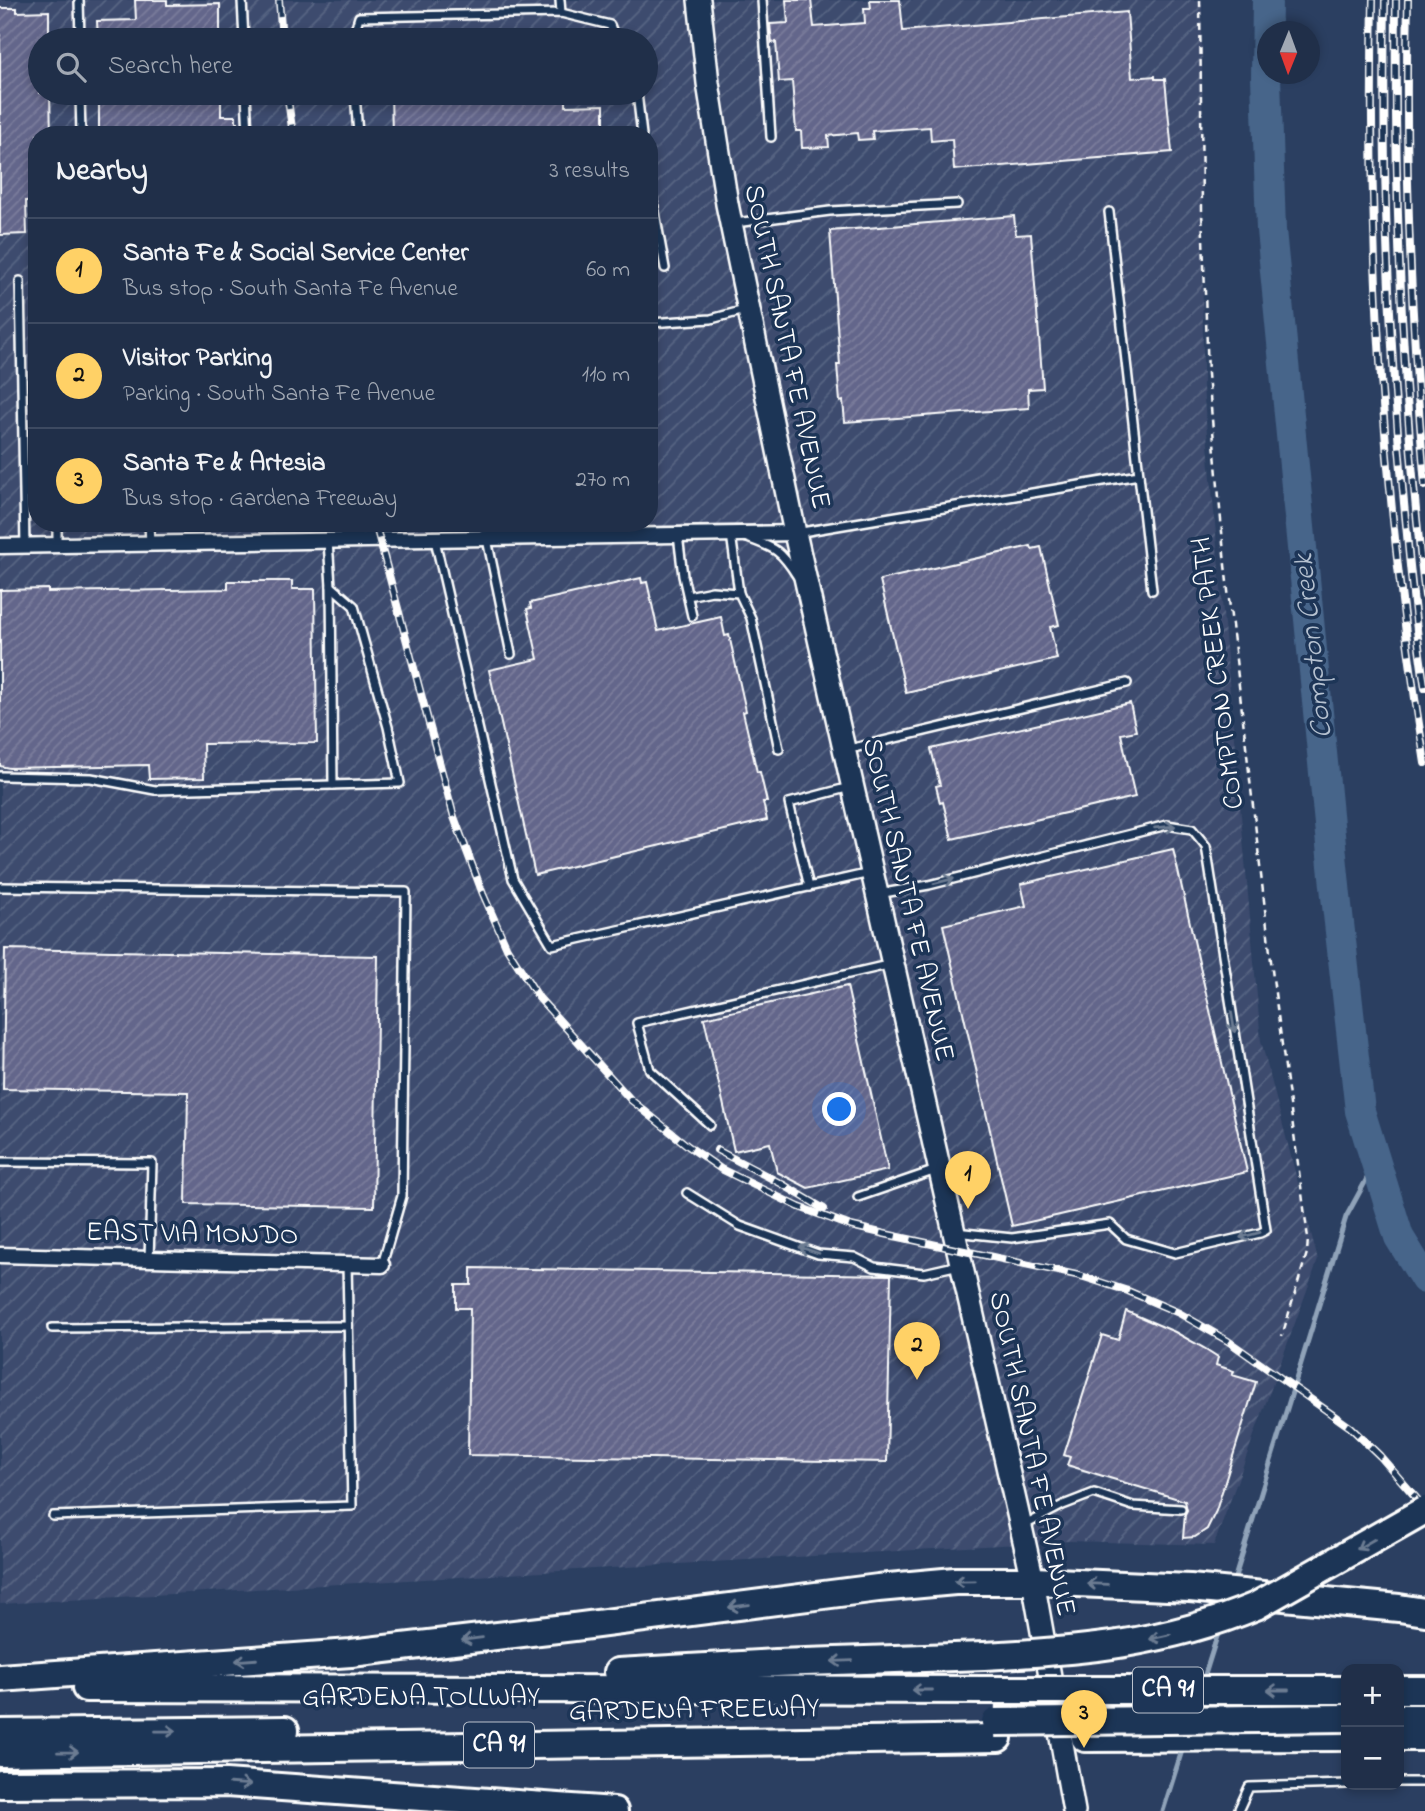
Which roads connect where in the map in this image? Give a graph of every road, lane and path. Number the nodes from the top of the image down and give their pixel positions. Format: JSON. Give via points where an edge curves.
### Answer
{"nodes":[{"id":1,"x":79,"y":0,"type":"edge"},
{"id":2,"x":242,"y":0,"type":"edge"},
{"id":3,"x":560,"y":0,"type":"edge"},
{"id":4,"x":699,"y":0,"type":"edge"},
{"id":5,"x":762,"y":0,"type":"edge"},
{"id":6,"x":1200,"y":0,"type":"edge"},
{"id":7,"x":561,"y":13,"type":"junction"},
{"id":8,"x":80,"y":28,"type":"edge"},
{"id":9,"x":243,"y":28,"type":"edge"},
{"id":10,"x":356,"y":28,"type":"edge"},
{"id":11,"x":611,"y":28,"type":"edge"},
{"id":12,"x":80,"y":105,"type":"edge"},
{"id":13,"x":247,"y":105,"type":"edge"},
{"id":14,"x":356,"y":105,"type":"edge"},
{"id":15,"x":638,"y":105,"type":"edge"},
{"id":16,"x":81,"y":126,"type":"edge"},
{"id":17,"x":248,"y":126,"type":"edge"},
{"id":18,"x":357,"y":126,"type":"edge"},
{"id":19,"x":641,"y":126,"type":"edge"},
{"id":20,"x":771,"y":137,"type":"dead end"},
{"id":21,"x":957,"y":204,"type":"dead end"},
{"id":22,"x":1109,"y":212,"type":"dead end"},
{"id":23,"x":731,"y":223,"type":"junction"},
{"id":24,"x":658,"y":226,"type":"edge"},
{"id":25,"x":666,"y":268,"type":"dead end"},
{"id":26,"x":20,"y":281,"type":"dead end"},
{"id":27,"x":749,"y":309,"type":"junction"},
{"id":28,"x":658,"y":322,"type":"edge"},
{"id":29,"x":1139,"y":475,"type":"junction"},
{"id":30,"x":57,"y":532,"type":"edge"},
{"id":31,"x":149,"y":532,"type":"edge"},
{"id":32,"x":795,"y":533,"type":"junction"},
{"id":33,"x":734,"y":534,"type":"junction"},
{"id":34,"x":678,"y":535,"type":"junction"},
{"id":35,"x":487,"y":538,"type":"junction"},
{"id":36,"x":435,"y":539,"type":"junction"},
{"id":37,"x":328,"y":541,"type":"junction"},
{"id":38,"x":150,"y":544,"type":"junction"},
{"id":39,"x":25,"y":545,"type":"junction"},
{"id":40,"x":57,"y":545,"type":"junction"},
{"id":41,"x":0,"y":546,"type":"edge"},
{"id":42,"x":331,"y":586,"type":"junction"},
{"id":43,"x":1152,"y":590,"type":"dead end"},
{"id":44,"x":739,"y":593,"type":"junction"},
{"id":45,"x":809,"y":594,"type":"junction"},
{"id":46,"x":688,"y":596,"type":"junction"},
{"id":47,"x":692,"y":615,"type":"dead end"},
{"id":48,"x":511,"y":654,"type":"dead end"},
{"id":49,"x":1127,"y":683,"type":"dead end"},
{"id":50,"x":779,"y":749,"type":"dead end"},
{"id":51,"x":845,"y":750,"type":"junction"},
{"id":52,"x":0,"y":776,"type":"edge"},
{"id":53,"x":333,"y":785,"type":"junction"},
{"id":54,"x":853,"y":786,"type":"junction"},
{"id":55,"x":872,"y":872,"type":"junction"},
{"id":56,"x":0,"y":887,"type":"edge"},
{"id":57,"x":809,"y":887,"type":"junction"},
{"id":58,"x":877,"y":894,"type":"junction"},
{"id":59,"x":893,"y":964,"type":"junction"},
{"id":60,"x":710,"y":1125,"type":"dead end"},
{"id":61,"x":0,"y":1162,"type":"edge"},
{"id":62,"x":939,"y":1169,"type":"junction"},
{"id":63,"x":687,"y":1193,"type":"dead end"},
{"id":64,"x":858,"y":1197,"type":"dead end"},
{"id":65,"x":954,"y":1232,"type":"junction"},
{"id":66,"x":0,"y":1255,"type":"edge"},
{"id":67,"x":149,"y":1259,"type":"junction"},
{"id":68,"x":347,"y":1264,"type":"junction"},
{"id":69,"x":961,"y":1264,"type":"junction"},
{"id":70,"x":382,"y":1265,"type":"joint"},
{"id":71,"x":348,"y":1326,"type":"junction"},
{"id":72,"x":52,"y":1328,"type":"dead end"},
{"id":73,"x":1282,"y":1336,"type":"dead end"},
{"id":74,"x":1181,"y":1509,"type":"dead end"},
{"id":75,"x":1425,"y":1510,"type":"edge"},
{"id":76,"x":53,"y":1516,"type":"dead end"},
{"id":77,"x":1021,"y":1527,"type":"junction"},
{"id":78,"x":1033,"y":1581,"type":"junction"},
{"id":79,"x":1425,"y":1612,"type":"edge"},
{"id":80,"x":0,"y":1678,"type":"edge"},
{"id":81,"x":364,"y":1687,"type":"junction"},
{"id":82,"x":0,"y":1688,"type":"edge"},
{"id":83,"x":1341,"y":1690,"type":"edge"},
{"id":84,"x":1404,"y":1690,"type":"edge"},
{"id":85,"x":1425,"y":1690,"type":"edge"},
{"id":86,"x":1341,"y":1718,"type":"edge"},
{"id":87,"x":1404,"y":1718,"type":"edge"},
{"id":88,"x":1425,"y":1718,"type":"edge"},
{"id":89,"x":996,"y":1730,"type":"junction"},
{"id":90,"x":0,"y":1733,"type":"edge"},
{"id":91,"x":1341,"y":1737,"type":"edge"},
{"id":92,"x":1404,"y":1737,"type":"edge"},
{"id":93,"x":1425,"y":1737,"type":"edge"},
{"id":94,"x":0,"y":1753,"type":"edge"},
{"id":95,"x":1425,"y":1782,"type":"edge"},
{"id":96,"x":1404,"y":1783,"type":"edge"},
{"id":97,"x":0,"y":1784,"type":"edge"},
{"id":98,"x":1341,"y":1784,"type":"edge"},
{"id":99,"x":614,"y":1811,"type":"edge"},
{"id":100,"x":1074,"y":1811,"type":"edge"},
{"id":101,"x":1238,"y":1811,"type":"edge"}],
"edges":[{"from":1,"to":8,"type":"lane"},
{"from":2,"to":9,"type":"lane"},
{"from":3,"to":7,"type":"lane"},
{"from":4,"to":23,"type":"main road","name":"SOUTH SANTA FE AVENUE"},
{"from":5,"to":20,"type":"lane"},
{"from":6,"to":73,"type":"path","name":"COMPTON CREEK PATH","via":[[1209,387],[1273,978],[1308,1238]]},
{"from":7,"to":10,"type":"lane","via":[[359,17]]},
{"from":7,"to":11,"type":"lane"},
{"from":12,"to":16,"type":"lane"},
{"from":13,"to":17,"type":"lane"},
{"from":14,"to":18,"type":"lane"},
{"from":15,"to":19,"type":"lane"},
{"from":21,"to":23,"type":"lane","via":[[830,211]]},
{"from":22,"to":29,"type":"lane"},
{"from":23,"to":27,"type":"main road","name":"SOUTH SANTA FE AVENUE"},
{"from":24,"to":25,"type":"lane"},
{"from":26,"to":39,"type":"lane"},
{"from":27,"to":28,"type":"lane","via":[[711,319]]},
{"from":27,"to":32,"type":"main road","name":"SOUTH SANTA FE AVENUE"},
{"from":29,"to":32,"type":"lane"},
{"from":29,"to":43,"type":"lane"},
{"from":30,"to":40,"type":"lane"},
{"from":31,"to":38,"type":"lane"},
{"from":32,"to":33,"type":"street"},
{"from":32,"to":45,"type":"main road","name":"SOUTH SANTA FE AVENUE"},
{"from":33,"to":34,"type":"street"},
{"from":33,"to":44,"type":"lane"},
{"from":33,"to":45,"type":"lane","via":[[780,552]]},
{"from":34,"to":35,"type":"street"},
{"from":34,"to":46,"type":"lane"},
{"from":35,"to":36,"type":"street"},
{"from":35,"to":48,"type":"lane"},
{"from":36,"to":37,"type":"street"},
{"from":36,"to":57,"type":"lane","via":[[513,880],[552,945]]},
{"from":37,"to":38,"type":"street"},
{"from":37,"to":42,"type":"lane"},
{"from":38,"to":40,"type":"street"},
{"from":39,"to":40,"type":"street"},
{"from":39,"to":41,"type":"street"},
{"from":42,"to":53,"type":"lane"},
{"from":42,"to":53,"type":"lane","via":[[354,606],[400,783]]},
{"from":44,"to":46,"type":"lane","via":[[712,591]]},
{"from":44,"to":50,"type":"lane","via":[[751,618]]},
{"from":45,"to":51,"type":"main road","name":"SOUTH SANTA FE AVENUE"},
{"from":46,"to":47,"type":"lane"},
{"from":49,"to":51,"type":"lane"},
{"from":51,"to":54,"type":"main road","name":"SOUTH SANTA FE AVENUE"},
{"from":52,"to":53,"type":"lane","via":[[90,778],[155,790]]},
{"from":54,"to":55,"type":"main road","name":"SOUTH SANTA FE AVENUE"},
{"from":54,"to":57,"type":"lane","via":[[789,803]]},
{"from":55,"to":57,"type":"lane"},
{"from":55,"to":58,"type":"main road","name":"SOUTH SANTA FE AVENUE"},
{"from":56,"to":70,"type":"lane","via":[[406,892],[402,1196]]},
{"from":58,"to":59,"type":"main road","name":"SOUTH SANTA FE AVENUE"},
{"from":58,"to":65,"type":"lane","one_way":true,"via":[[1167,825],[1192,829],[1206,846],[1266,1230],[1175,1253],[1126,1239],[1110,1224],[1012,1238]]},
{"from":59,"to":60,"type":"lane","via":[[637,1023],[650,1070]]},
{"from":59,"to":62,"type":"main road","name":"SOUTH SANTA FE AVENUE"},
{"from":61,"to":67,"type":"lane","via":[[152,1163]]},
{"from":62,"to":64,"type":"lane"},
{"from":62,"to":65,"type":"main road","name":"SOUTH SANTA FE AVENUE"},
{"from":69,"to":63,"type":"lane","one_way":true,"via":[[925,1273],[818,1254],[740,1226]]},
{"from":65,"to":69,"type":"main road","name":"SOUTH SANTA FE AVENUE"},
{"from":66,"to":67,"type":"street","name":"EAST VIA MONDO"},
{"from":67,"to":68,"type":"street","name":"EAST VIA MONDO"},
{"from":68,"to":70,"type":"street","name":"EAST VIA MONDO"},
{"from":68,"to":71,"type":"lane"},
{"from":69,"to":77,"type":"main road","name":"SOUTH SANTA FE AVENUE"},
{"from":71,"to":72,"type":"lane"},
{"from":71,"to":76,"type":"lane","via":[[352,1506]]},
{"from":74,"to":77,"type":"lane","via":[[1133,1506],[1094,1493]]},
{"from":75,"to":81,"type":"highway","one_way":true,"bridge":true,"via":[[1256,1606],[1170,1635],[1115,1646]]},
{"from":77,"to":78,"type":"main road","name":"SOUTH SANTA FE AVENUE"},
{"from":79,"to":78,"type":"highway","one_way":true,"bridge":true,"via":[[1189,1588]]},
{"from":78,"to":80,"type":"highway","one_way":true,"via":[[955,1581],[878,1588],[351,1653]]},
{"from":78,"to":100,"type":"main road","name":"SOUTH SANTA FE AVENUE"},
{"from":81,"to":82,"type":"highway","name":"GARDENA FREEWAY","number":"CA 91"},
{"from":83,"to":81,"type":"highway","name":"GARDENA FREEWAY","number":"CA 91","one_way":true,"bridge":true},
{"from":84,"to":85,"type":"highway"},
{"from":86,"to":89,"type":"highway","name":"GARDENA TOLLWAY","bridge":true},
{"from":87,"to":88,"type":"highway"},
{"from":90,"to":89,"type":"highway","name":"GARDENA TOLLWAY","one_way":true},
{"from":89,"to":91,"type":"highway","name":"GARDENA FREEWAY","number":"CA 91"},
{"from":94,"to":89,"type":"highway","name":"GARDENA FREEWAY","number":"CA 91","one_way":true},
{"from":92,"to":93,"type":"highway"},
{"from":95,"to":96,"type":"lane"},
{"from":97,"to":99,"type":"highway","one_way":true,"via":[[226,1783]]},
{"from":98,"to":101,"type":"lane","via":[[1249,1787]]}]}
